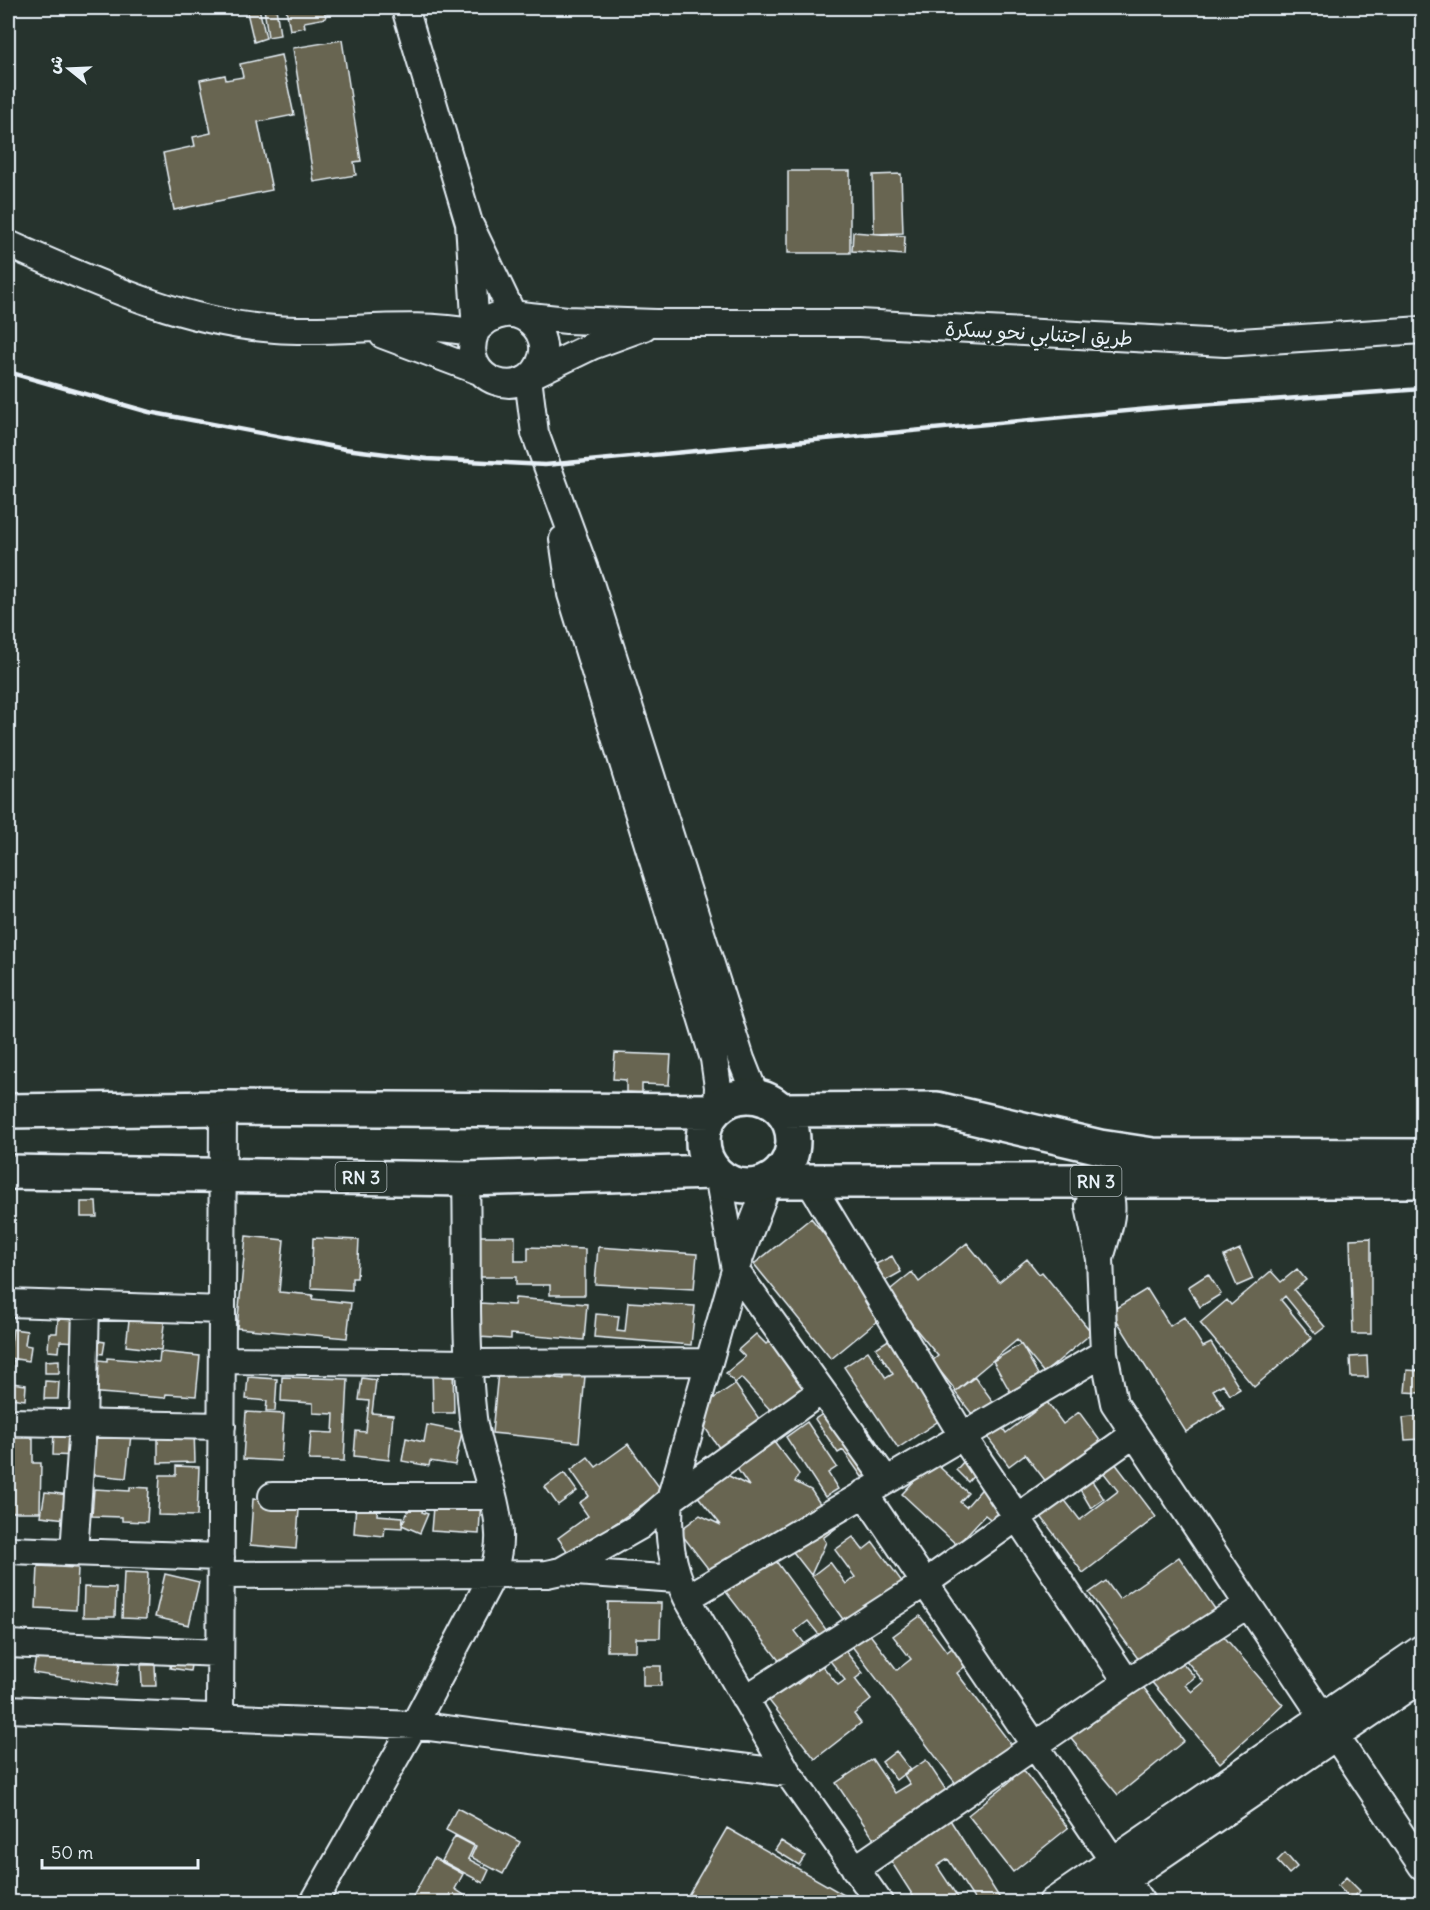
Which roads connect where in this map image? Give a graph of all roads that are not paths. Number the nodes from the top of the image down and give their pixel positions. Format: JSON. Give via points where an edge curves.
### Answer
{"nodes":[{"id":1,"x":405,"y":8,"type":"edge"},
{"id":2,"x":469,"y":223,"type":"junction"},
{"id":3,"x":8,"y":244,"type":"edge"},
{"id":4,"x":516,"y":314,"type":"junction"},
{"id":5,"x":656,"y":323,"type":"junction"},
{"id":6,"x":366,"y":330,"type":"junction"},
{"id":7,"x":1422,"y":330,"type":"edge"},
{"id":8,"x":476,"y":332,"type":"junction"},
{"id":9,"x":479,"y":371,"type":"junction"},
{"id":10,"x":521,"y":379,"type":"junction"},
{"id":11,"x":555,"y":488,"type":"junction"},
{"id":12,"x":768,"y":1104,"type":"junction"},
{"id":13,"x":223,"y":1108,"type":"junction"},
{"id":14,"x":715,"y":1110,"type":"junction"},
{"id":15,"x":8,"y":1111,"type":"edge"},
{"id":16,"x":1100,"y":1147,"type":"junction"},
{"id":17,"x":1422,"y":1156,"type":"edge"},
{"id":18,"x":8,"y":1172,"type":"edge"},
{"id":19,"x":716,"y":1173,"type":"junction"},
{"id":20,"x":225,"y":1175,"type":"junction"},
{"id":21,"x":466,"y":1179,"type":"junction"},
{"id":22,"x":769,"y":1181,"type":"junction"},
{"id":23,"x":809,"y":1181,"type":"junction"},
{"id":24,"x":1101,"y":1181,"type":"junction"},
{"id":25,"x":1422,"y":1181,"type":"edge"},
{"id":26,"x":735,"y":1270,"type":"junction"},
{"id":27,"x":8,"y":1303,"type":"edge"},
{"id":28,"x":86,"y":1306,"type":"junction"},
{"id":29,"x":222,"y":1310,"type":"junction"},
{"id":30,"x":1104,"y":1353,"type":"junction"},
{"id":31,"x":222,"y":1360,"type":"junction"},
{"id":32,"x":708,"y":1362,"type":"junction"},
{"id":33,"x":469,"y":1363,"type":"junction"},
{"id":34,"x":821,"y":1391,"type":"junction"},
{"id":35,"x":8,"y":1422,"type":"edge"},
{"id":36,"x":83,"y":1424,"type":"junction"},
{"id":37,"x":222,"y":1426,"type":"junction"},
{"id":38,"x":962,"y":1435,"type":"junction"},
{"id":39,"x":1133,"y":1435,"type":"junction"},
{"id":40,"x":886,"y":1480,"type":"junction"},
{"id":41,"x":864,"y":1493,"type":"junction"},
{"id":42,"x":272,"y":1496,"type":"dead end"},
{"id":43,"x":492,"y":1496,"type":"junction"},
{"id":44,"x":670,"y":1500,"type":"junction"},
{"id":45,"x":1016,"y":1519,"type":"junction"},
{"id":46,"x":8,"y":1550,"type":"edge"},
{"id":47,"x":74,"y":1552,"type":"junction"},
{"id":48,"x":221,"y":1566,"type":"junction"},
{"id":49,"x":561,"y":1571,"type":"junction"},
{"id":50,"x":493,"y":1575,"type":"junction"},
{"id":51,"x":925,"y":1582,"type":"junction"},
{"id":52,"x":682,"y":1588,"type":"junction"},
{"id":53,"x":1247,"y":1605,"type":"junction"},
{"id":54,"x":8,"y":1644,"type":"edge"},
{"id":55,"x":1422,"y":1648,"type":"edge"},
{"id":56,"x":220,"y":1653,"type":"junction"},
{"id":57,"x":1422,"y":1678,"type":"edge"},
{"id":58,"x":1127,"y":1682,"type":"junction"},
{"id":59,"x":746,"y":1699,"type":"junction"},
{"id":60,"x":8,"y":1709,"type":"edge"},
{"id":61,"x":220,"y":1718,"type":"junction"},
{"id":62,"x":414,"y":1725,"type":"junction"},
{"id":63,"x":1330,"y":1726,"type":"junction"},
{"id":64,"x":1034,"y":1745,"type":"junction"},
{"id":65,"x":788,"y":1773,"type":"junction"},
{"id":66,"x":1422,"y":1866,"type":"edge"},
{"id":67,"x":855,"y":1869,"type":"junction"},
{"id":68,"x":1119,"y":1870,"type":"junction"},
{"id":69,"x":314,"y":1902,"type":"edge"},
{"id":70,"x":879,"y":1902,"type":"edge"},
{"id":71,"x":1052,"y":1902,"type":"edge"},
{"id":72,"x":1093,"y":1902,"type":"edge"},
{"id":73,"x":1141,"y":1902,"type":"edge"}],
"edges":[{"from":1,"to":2,"type":"street"},
{"from":2,"to":4,"type":"street"},
{"from":2,"to":8,"type":"street"},
{"from":3,"to":6,"type":"street","via":[[117,291],[202,318],[274,329]]},
{"from":4,"to":5,"type":"street","name":"طريق اجتنابي نحو بسكرة"},
{"from":4,"to":8,"type":"street","via":[[491,317]]},
{"from":4,"to":10,"type":"street","via":[[538,330],[542,341],[541,360]]},
{"from":5,"to":7,"type":"street","name":"طريق اجتنابي نحو بسكرة","via":[[859,323],[1225,344]]},
{"from":5,"to":10,"type":"street","via":[[592,346]]},
{"from":6,"to":8,"type":"street","via":[[436,327]]},
{"from":6,"to":9,"type":"street"},
{"from":8,"to":9,"type":"street","via":[[472,348]]},
{"from":9,"to":10,"type":"street","via":[[495,382]]},
{"from":10,"to":11,"type":"street","via":[[535,434]]},
{"from":11,"to":12,"type":"street","via":[[590,583],[741,1059]]},
{"from":11,"to":14,"type":"street","via":[[571,594],[714,1059],[718,1087]]},
{"from":12,"to":14,"type":"main road","via":[[735,1098]]},
{"from":12,"to":16,"type":"main road","number":"RN 3","via":[[937,1109]]},
{"from":12,"to":22,"type":"main road","via":[[788,1121],[792,1148],[788,1161]]},
{"from":13,"to":14,"type":"main road"},
{"from":13,"to":15,"type":"main road"},
{"from":13,"to":20,"type":"street"},
{"from":14,"to":19,"type":"main road","via":[[705,1129],[703,1148]]},
{"from":16,"to":17,"type":"main road","number":"RN 3","via":[[1176,1157]]},
{"from":16,"to":24,"type":"main road"},
{"from":18,"to":20,"type":"main road","number":"RN 3"},
{"from":19,"to":21,"type":"main road","number":"RN 3"},
{"from":19,"to":22,"type":"main road","via":[[742,1186]]},
{"from":19,"to":26,"type":"street"},
{"from":20,"to":21,"type":"main road","number":"RN 3"},
{"from":20,"to":29,"type":"street"},
{"from":21,"to":33,"type":"street"},
{"from":22,"to":23,"type":"main road","number":"RN 3"},
{"from":22,"to":26,"type":"street"},
{"from":23,"to":24,"type":"main road","number":"RN 3"},
{"from":23,"to":38,"type":"street"},
{"from":24,"to":25,"type":"main road","number":"RN 3"},
{"from":24,"to":30,"type":"street","via":[[1113,1204],[1100,1259]]},
{"from":26,"to":32,"type":"street"},
{"from":26,"to":34,"type":"street"},
{"from":27,"to":28,"type":"street"},
{"from":28,"to":29,"type":"street"},
{"from":28,"to":36,"type":"street"},
{"from":29,"to":31,"type":"street"},
{"from":30,"to":38,"type":"street"},
{"from":30,"to":39,"type":"street","via":[[1114,1403]]},
{"from":31,"to":33,"type":"street"},
{"from":31,"to":37,"type":"street"},
{"from":32,"to":33,"type":"street"},
{"from":32,"to":44,"type":"street"},
{"from":33,"to":43,"type":"street","via":[[476,1436]]},
{"from":34,"to":40,"type":"street"},
{"from":34,"to":44,"type":"street"},
{"from":35,"to":36,"type":"street"},
{"from":36,"to":37,"type":"street"},
{"from":36,"to":47,"type":"street"},
{"from":37,"to":48,"type":"street"},
{"from":38,"to":40,"type":"street"},
{"from":38,"to":45,"type":"street"},
{"from":39,"to":45,"type":"street"},
{"from":39,"to":53,"type":"street"},
{"from":40,"to":41,"type":"street"},
{"from":41,"to":51,"type":"street"},
{"from":41,"to":52,"type":"street"},
{"from":42,"to":43,"type":"street"},
{"from":43,"to":50,"type":"street","via":[[500,1537]]},
{"from":44,"to":49,"type":"street","via":[[645,1522]]},
{"from":44,"to":52,"type":"street","via":[[669,1536]]},
{"from":45,"to":51,"type":"street"},
{"from":45,"to":58,"type":"street"},
{"from":46,"to":47,"type":"street"},
{"from":47,"to":48,"type":"street"},
{"from":48,"to":50,"type":"street"},
{"from":48,"to":56,"type":"street"},
{"from":49,"to":50,"type":"street"},
{"from":49,"to":52,"type":"street"},
{"from":50,"to":62,"type":"street"},
{"from":51,"to":59,"type":"street"},
{"from":51,"to":64,"type":"street"},
{"from":52,"to":59,"type":"street"},
{"from":53,"to":58,"type":"street"},
{"from":53,"to":63,"type":"street"},
{"from":54,"to":56,"type":"street"},
{"from":55,"to":63,"type":"street"},
{"from":56,"to":61,"type":"street"},
{"from":57,"to":63,"type":"street"},
{"from":58,"to":64,"type":"street"},
{"from":59,"to":65,"type":"street"},
{"from":60,"to":61,"type":"street"},
{"from":61,"to":62,"type":"street"},
{"from":62,"to":65,"type":"street"},
{"from":62,"to":69,"type":"street"},
{"from":63,"to":66,"type":"street"},
{"from":63,"to":68,"type":"street"},
{"from":64,"to":67,"type":"street"},
{"from":64,"to":68,"type":"street"},
{"from":65,"to":67,"type":"street"},
{"from":67,"to":70,"type":"street"},
{"from":68,"to":71,"type":"street"},
{"from":68,"to":72,"type":"street"},
{"from":68,"to":73,"type":"street"}]}
